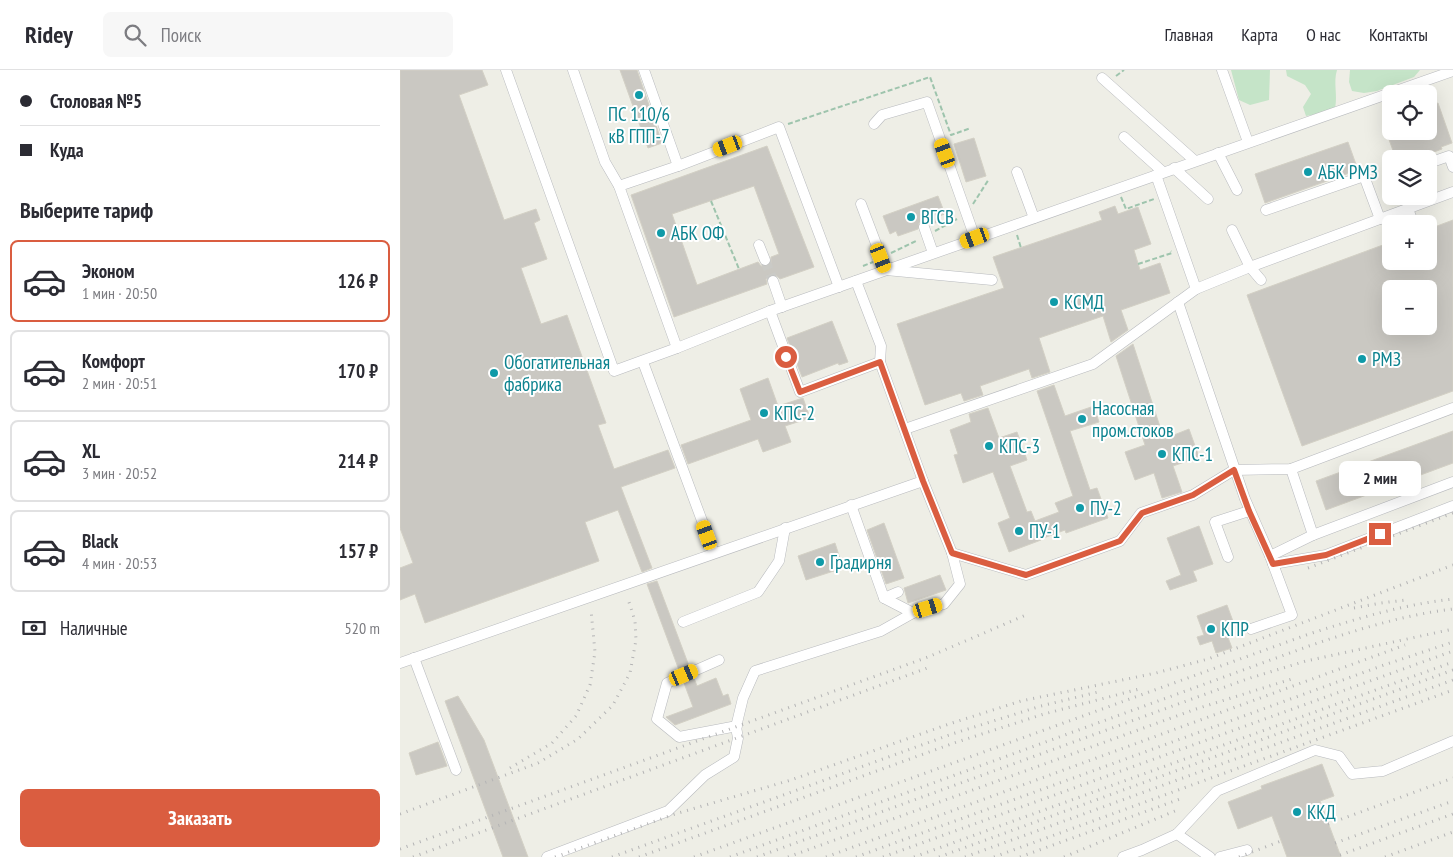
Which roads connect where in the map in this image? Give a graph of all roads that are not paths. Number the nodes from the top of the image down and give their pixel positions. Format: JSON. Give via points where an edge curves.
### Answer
{"nodes":[{"id":1,"x":506,"y":70,"type":"edge"},
{"id":2,"x":572,"y":70,"type":"edge"},
{"id":3,"x":644,"y":70,"type":"edge"},
{"id":4,"x":1222,"y":70,"type":"edge"},
{"id":5,"x":1453,"y":71,"type":"edge"},
{"id":6,"x":1102,"y":78,"type":"dead end"},
{"id":7,"x":874,"y":124,"type":"dead end"},
{"id":8,"x":1124,"y":137,"type":"dead end"},
{"id":9,"x":1248,"y":142,"type":"junction"},
{"id":10,"x":1218,"y":153,"type":"junction"},
{"id":11,"x":1437,"y":160,"type":"edge"},
{"id":12,"x":1195,"y":161,"type":"junction"},
{"id":13,"x":678,"y":166,"type":"junction"},
{"id":14,"x":1453,"y":167,"type":"edge"},
{"id":15,"x":1174,"y":168,"type":"junction"},
{"id":16,"x":1017,"y":172,"type":"dead end"},
{"id":17,"x":1160,"y":174,"type":"junction"},
{"id":18,"x":619,"y":186,"type":"junction"},
{"id":19,"x":1237,"y":190,"type":"dead end"},
{"id":20,"x":1453,"y":192,"type":"edge"},
{"id":21,"x":1208,"y":199,"type":"dead end"},
{"id":22,"x":861,"y":204,"type":"dead end"},
{"id":23,"x":1408,"y":209,"type":"junction"},
{"id":24,"x":1266,"y":210,"type":"dead end"},
{"id":25,"x":1410,"y":215,"type":"edge"},
{"id":26,"x":1034,"y":218,"type":"junction"},
{"id":27,"x":1380,"y":219,"type":"junction"},
{"id":28,"x":924,"y":227,"type":"dead end"},
{"id":29,"x":1232,"y":230,"type":"dead end"},
{"id":30,"x":975,"y":238,"type":"junction"},
{"id":31,"x":759,"y":245,"type":"dead end"},
{"id":32,"x":933,"y":253,"type":"junction"},
{"id":33,"x":765,"y":260,"type":"tunnel mouth"},
{"id":34,"x":1250,"y":267,"type":"junction"},
{"id":35,"x":886,"y":270,"type":"junction"},
{"id":36,"x":992,"y":280,"type":"dead end"},
{"id":37,"x":1261,"y":280,"type":"dead end"},
{"id":38,"x":856,"y":281,"type":"junction"},
{"id":39,"x":773,"y":282,"type":"tunnel mouth"},
{"id":40,"x":840,"y":287,"type":"junction"},
{"id":41,"x":1196,"y":289,"type":"junction"},
{"id":42,"x":1178,"y":302,"type":"junction"},
{"id":43,"x":782,"y":307,"type":"junction"},
{"id":44,"x":770,"y":311,"type":"junction"},
{"id":45,"x":677,"y":348,"type":"junction"},
{"id":46,"x":643,"y":362,"type":"junction"},
{"id":47,"x":880,"y":362,"type":"junction"},
{"id":48,"x":1453,"y":408,"type":"edge"},
{"id":49,"x":905,"y":429,"type":"junction"},
{"id":50,"x":1291,"y":469,"type":"junction"},
{"id":51,"x":1234,"y":470,"type":"junction"},
{"id":52,"x":923,"y":481,"type":"junction"},
{"id":53,"x":1452,"y":486,"type":"edge"},
{"id":54,"x":851,"y":505,"type":"junction"},
{"id":55,"x":1453,"y":506,"type":"edge"},
{"id":56,"x":1249,"y":511,"type":"junction"},
{"id":57,"x":785,"y":528,"type":"junction"},
{"id":58,"x":1313,"y":535,"type":"junction"},
{"id":59,"x":714,"y":553,"type":"junction"},
{"id":60,"x":952,"y":553,"type":"junction"},
{"id":61,"x":1228,"y":557,"type":"dead end"},
{"id":62,"x":1272,"y":560,"type":"junction"},
{"id":63,"x":898,"y":592,"type":"dead end"},
{"id":64,"x":884,"y":598,"type":"junction"},
{"id":65,"x":913,"y":613,"type":"junction"},
{"id":66,"x":683,"y":622,"type":"dead end"},
{"id":67,"x":1251,"y":629,"type":"dead end"},
{"id":68,"x":414,"y":658,"type":"junction"},
{"id":69,"x":719,"y":660,"type":"dead end"},
{"id":70,"x":400,"y":662,"type":"edge"},
{"id":71,"x":737,"y":726,"type":"junction"},
{"id":72,"x":1453,"y":741,"type":"edge"},
{"id":73,"x":456,"y":770,"type":"dead end"},
{"id":74,"x":1178,"y":834,"type":"junction"},
{"id":75,"x":1247,"y":850,"type":"dead end"},
{"id":76,"x":547,"y":857,"type":"edge"},
{"id":77,"x":1123,"y":857,"type":"edge"},
{"id":78,"x":1210,"y":857,"type":"edge"},
{"id":79,"x":1220,"y":857,"type":"edge"}],
"edges":[{"from":1,"to":46,"type":"lane","via":[[614,371]]},
{"from":2,"to":18,"type":"lane","via":[[605,162]]},
{"from":3,"to":13,"type":"lane"},
{"from":4,"to":9,"type":"lane"},
{"from":5,"to":9,"type":"lane"},
{"from":6,"to":12,"type":"lane"},
{"from":7,"to":30,"type":"lane","via":[[882,115],[927,102]]},
{"from":8,"to":17,"type":"lane"},
{"from":9,"to":10,"type":"lane"},
{"from":10,"to":12,"type":"lane"},
{"from":10,"to":19,"type":"lane"},
{"from":11,"to":14,"type":"lane","via":[[1449,156]]},
{"from":12,"to":15,"type":"lane"},
{"from":13,"to":18,"type":"lane"},
{"from":13,"to":40,"type":"lane","via":[[779,127]]},
{"from":15,"to":17,"type":"lane"},
{"from":15,"to":21,"type":"lane"},
{"from":16,"to":26,"type":"lane"},
{"from":17,"to":26,"type":"lane"},
{"from":17,"to":41,"type":"lane"},
{"from":18,"to":45,"type":"lane"},
{"from":20,"to":23,"type":"lane"},
{"from":22,"to":35,"type":"lane"},
{"from":23,"to":25,"type":"lane"},
{"from":23,"to":27,"type":"lane"},
{"from":24,"to":27,"type":"lane","via":[[1364,176]]},
{"from":26,"to":30,"type":"lane"},
{"from":27,"to":34,"type":"lane"},
{"from":28,"to":32,"type":"lane"},
{"from":29,"to":34,"type":"lane"},
{"from":30,"to":32,"type":"lane"},
{"from":31,"to":33,"type":"lane"},
{"from":32,"to":35,"type":"lane"},
{"from":34,"to":37,"type":"lane"},
{"from":34,"to":41,"type":"lane"},
{"from":35,"to":36,"type":"lane"},
{"from":35,"to":38,"type":"lane"},
{"from":38,"to":40,"type":"lane"},
{"from":38,"to":47,"type":"lane","via":[[881,346]]},
{"from":39,"to":43,"type":"lane"},
{"from":40,"to":43,"type":"lane"},
{"from":41,"to":42,"type":"lane"},
{"from":42,"to":49,"type":"lane","via":[[1093,364]]},
{"from":42,"to":51,"type":"lane"},
{"from":43,"to":44,"type":"lane"},
{"from":44,"to":45,"type":"lane"},
{"from":44,"to":47,"type":"lane","via":[[800,392]]},
{"from":45,"to":46,"type":"lane"},
{"from":46,"to":59,"type":"lane"},
{"from":47,"to":49,"type":"lane"},
{"from":48,"to":50,"type":"lane"},
{"from":49,"to":52,"type":"lane"},
{"from":50,"to":51,"type":"lane"},
{"from":50,"to":58,"type":"lane"},
{"from":51,"to":56,"type":"lane"},
{"from":51,"to":60,"type":"lane","via":[[1193,495],[1142,513],[1120,541],[1026,575]]},
{"from":52,"to":54,"type":"lane"},
{"from":52,"to":60,"type":"lane"},
{"from":53,"to":58,"type":"lane"},
{"from":54,"to":57,"type":"lane"},
{"from":54,"to":64,"type":"lane"},
{"from":55,"to":62,"type":"lane","via":[[1326,555]]},
{"from":56,"to":61,"type":"lane","via":[[1215,522]]},
{"from":56,"to":62,"type":"lane"},
{"from":57,"to":59,"type":"lane"},
{"from":57,"to":66,"type":"lane","via":[[779,561],[758,592]]},
{"from":58,"to":62,"type":"lane"},
{"from":59,"to":68,"type":"lane"},
{"from":60,"to":65,"type":"lane","via":[[960,584],[944,604]]},
{"from":62,"to":67,"type":"lane","via":[[1292,616]]},
{"from":63,"to":64,"type":"lane"},
{"from":64,"to":65,"type":"lane"},
{"from":65,"to":71,"type":"lane","via":[[881,631],[755,671],[743,698]]},
{"from":68,"to":70,"type":"lane"},
{"from":68,"to":73,"type":"lane"},
{"from":69,"to":71,"type":"lane","via":[[667,683],[657,720],[679,738]]},
{"from":71,"to":76,"type":"lane","via":[[734,757],[705,775],[668,811]]},
{"from":72,"to":74,"type":"lane","via":[[1382,771],[1352,774],[1340,756],[1315,750],[1217,791]]},
{"from":74,"to":77,"type":"lane"},
{"from":74,"to":78,"type":"lane"},
{"from":75,"to":79,"type":"lane"}]}
